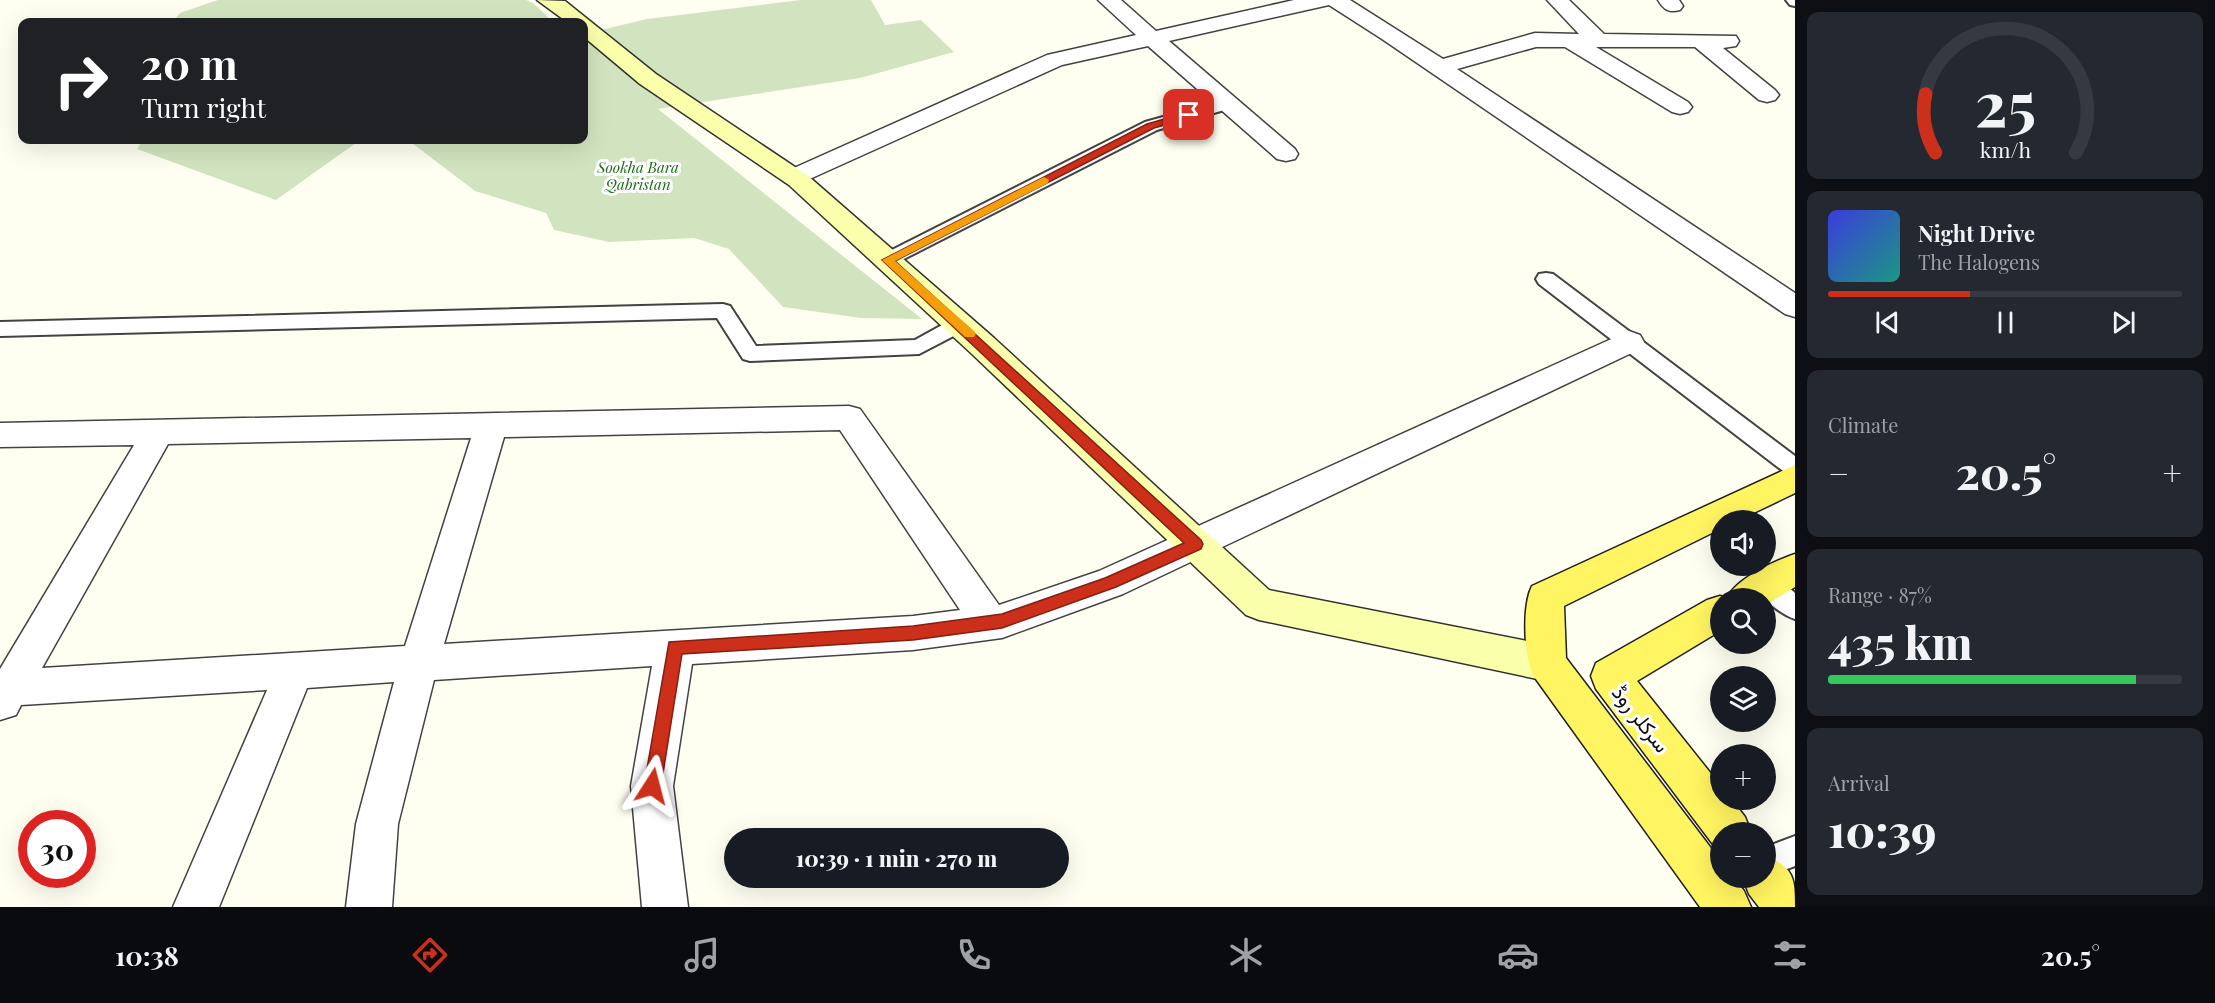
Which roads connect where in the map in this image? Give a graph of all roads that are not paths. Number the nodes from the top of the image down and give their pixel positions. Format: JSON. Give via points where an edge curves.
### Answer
{"nodes":[{"id":1,"x":547,"y":0,"type":"edge"},
{"id":2,"x":1108,"y":0,"type":"edge"},
{"id":3,"x":1322,"y":0,"type":"edge"},
{"id":4,"x":1336,"y":0,"type":"edge"},
{"id":5,"x":1557,"y":0,"type":"edge"},
{"id":6,"x":574,"y":18,"type":"edge"},
{"id":7,"x":588,"y":29,"type":"edge"},
{"id":8,"x":1151,"y":37,"type":"junction"},
{"id":9,"x":1570,"y":40,"type":"junction"},
{"id":10,"x":1598,"y":40,"type":"junction"},
{"id":11,"x":1701,"y":41,"type":"junction"},
{"id":12,"x":1728,"y":41,"type":"dead end"},
{"id":13,"x":1440,"y":67,"type":"junction"},
{"id":14,"x":1767,"y":95,"type":"dead end"},
{"id":15,"x":1228,"y":104,"type":"junction"},
{"id":16,"x":1680,"y":107,"type":"dead end"},
{"id":17,"x":1286,"y":154,"type":"dead end"},
{"id":18,"x":794,"y":177,"type":"junction"},
{"id":19,"x":887,"y":260,"type":"junction"},
{"id":20,"x":1546,"y":279,"type":"dead end"},
{"id":21,"x":1795,"y":307,"type":"edge"},
{"id":22,"x":960,"y":324,"type":"junction"},
{"id":23,"x":0,"y":329,"type":"edge"},
{"id":24,"x":1629,"y":342,"type":"junction"},
{"id":25,"x":491,"y":425,"type":"junction"},
{"id":26,"x":158,"y":432,"type":"junction"},
{"id":27,"x":0,"y":435,"type":"edge"},
{"id":28,"x":1795,"y":468,"type":"edge"},
{"id":29,"x":1795,"y":478,"type":"edge"},
{"id":30,"x":1195,"y":544,"type":"junction"},
{"id":31,"x":1769,"y":584,"type":"edge"},
{"id":32,"x":1795,"y":608,"type":"edge"},
{"id":33,"x":1710,"y":618,"type":"edge"},
{"id":34,"x":990,"y":623,"type":"junction"},
{"id":35,"x":675,"y":647,"type":"junction"},
{"id":36,"x":419,"y":663,"type":"junction"},
{"id":37,"x":1548,"y":663,"type":"junction"},
{"id":38,"x":296,"y":670,"type":"junction"},
{"id":39,"x":1610,"y":676,"type":"junction"},
{"id":40,"x":5,"y":697,"type":"edge"},
{"id":41,"x":1722,"y":822,"type":"edge"},
{"id":42,"x":1795,"y":851,"type":"edge"},
{"id":43,"x":1776,"y":858,"type":"edge"},
{"id":44,"x":1773,"y":888,"type":"edge"},
{"id":45,"x":196,"y":907,"type":"edge"},
{"id":46,"x":369,"y":907,"type":"edge"},
{"id":47,"x":664,"y":907,"type":"edge"},
{"id":48,"x":1728,"y":907,"type":"edge"},
{"id":49,"x":1787,"y":907,"type":"edge"}],
"edges":[{"from":1,"to":6,"type":"main road"},
{"from":2,"to":8,"type":"street"},
{"from":3,"to":8,"type":"street"},
{"from":4,"to":13,"type":"street"},
{"from":5,"to":10,"type":"street"},
{"from":7,"to":18,"type":"main road","via":[[648,79]]},
{"from":8,"to":15,"type":"street"},
{"from":8,"to":18,"type":"street","via":[[1055,60]]},
{"from":9,"to":10,"type":"street"},
{"from":9,"to":13,"type":"street","via":[[1535,40]]},
{"from":9,"to":16,"type":"street"},
{"from":10,"to":11,"type":"street"},
{"from":11,"to":12,"type":"street"},
{"from":11,"to":14,"type":"street"},
{"from":13,"to":21,"type":"street"},
{"from":15,"to":17,"type":"street"},
{"from":15,"to":19,"type":"lane","via":[[1151,126]]},
{"from":18,"to":19,"type":"main road"},
{"from":19,"to":22,"type":"main road"},
{"from":20,"to":24,"type":"lane"},
{"from":22,"to":23,"type":"lane","via":[[919,347],[750,354],[723,311]]},
{"from":22,"to":30,"type":"main road"},
{"from":24,"to":28,"type":"lane"},
{"from":24,"to":30,"type":"street"},
{"from":25,"to":26,"type":"street"},
{"from":25,"to":34,"type":"street","via":[[849,418]]},
{"from":25,"to":36,"type":"street"},
{"from":26,"to":27,"type":"street"},
{"from":26,"to":40,"type":"street"},
{"from":29,"to":37,"type":"main road","via":[[1545,597]]},
{"from":30,"to":34,"type":"street","via":[[1110,583]]},
{"from":30,"to":37,"type":"main road","via":[[1259,604]]},
{"from":31,"to":32,"type":"lane"},
{"from":33,"to":39,"type":"main road","name":"سرکلر روڈ"},
{"from":34,"to":35,"type":"street","via":[[913,633]]},
{"from":35,"to":36,"type":"street"},
{"from":35,"to":47,"type":"street","via":[[652,786]]},
{"from":36,"to":38,"type":"street"},
{"from":36,"to":46,"type":"street","via":[[377,824]]},
{"from":37,"to":39,"type":"main road"},
{"from":37,"to":48,"type":"main road"},
{"from":38,"to":40,"type":"street"},
{"from":38,"to":45,"type":"street"},
{"from":39,"to":41,"type":"main road","name":"سرکلر روڈ"},
{"from":42,"to":43,"type":"lane"},
{"from":44,"to":49,"type":"main road"}]}
